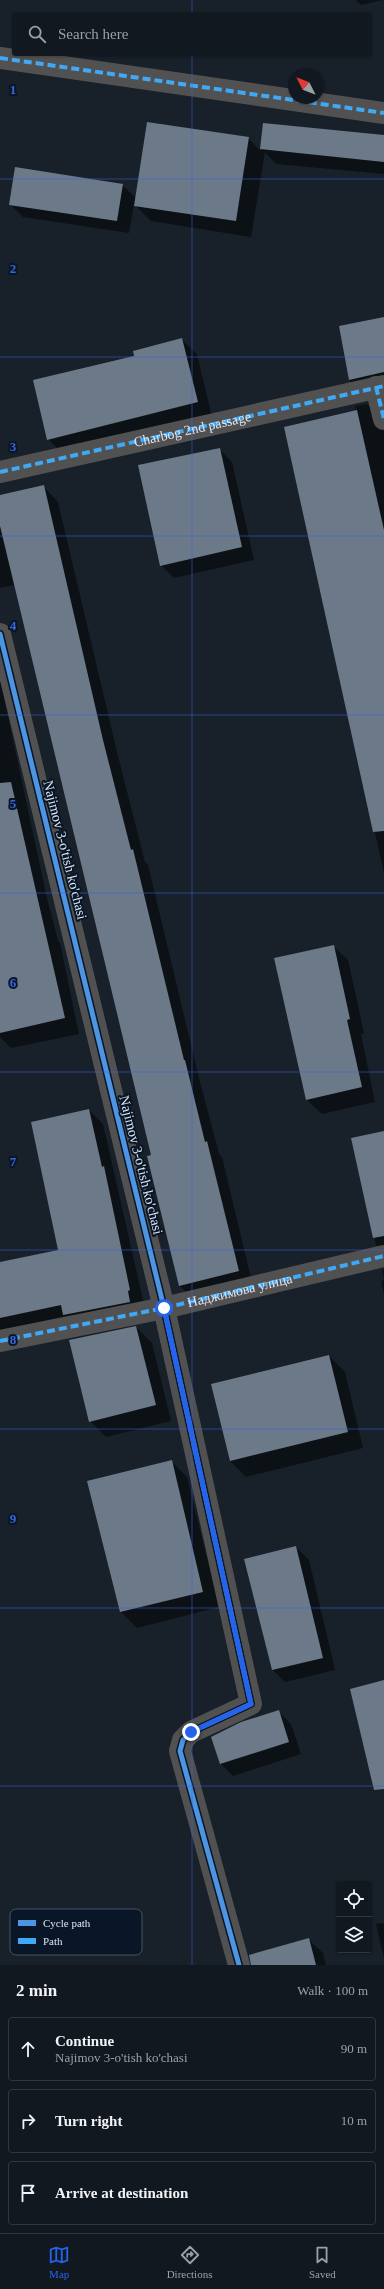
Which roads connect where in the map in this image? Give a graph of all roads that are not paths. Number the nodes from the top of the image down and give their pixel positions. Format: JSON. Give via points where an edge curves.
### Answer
{"nodes":[{"id":1,"x":0,"y":58,"type":"edge"},
{"id":2,"x":384,"y":113,"type":"edge"},
{"id":3,"x":380,"y":386,"type":"edge"},
{"id":4,"x":384,"y":419,"type":"edge"},
{"id":5,"x":0,"y":472,"type":"edge"},
{"id":6,"x":0,"y":634,"type":"edge"},
{"id":7,"x":384,"y":1256,"type":"edge"},
{"id":8,"x":164,"y":1308,"type":"junction"},
{"id":9,"x":0,"y":1341,"type":"edge"},
{"id":10,"x":239,"y":1965,"type":"edge"}],
"edges":[{"from":1,"to":2,"type":"street"},
{"from":3,"to":4,"type":"street"},
{"from":3,"to":5,"type":"street","name":"Charbog 2nd passage"},
{"from":6,"to":8,"type":"street","name":"Najimov 3-o'tish ko'chasi"},
{"from":7,"to":8,"type":"street","name":"Наджимова улица"},
{"from":8,"to":9,"type":"street","name":"Наджимова улица"},
{"from":8,"to":10,"type":"street","name":"Najimov 3-o'tish ko'chasi","via":[[251,1704],[191,1732],[183,1740],[180,1751]]}]}
